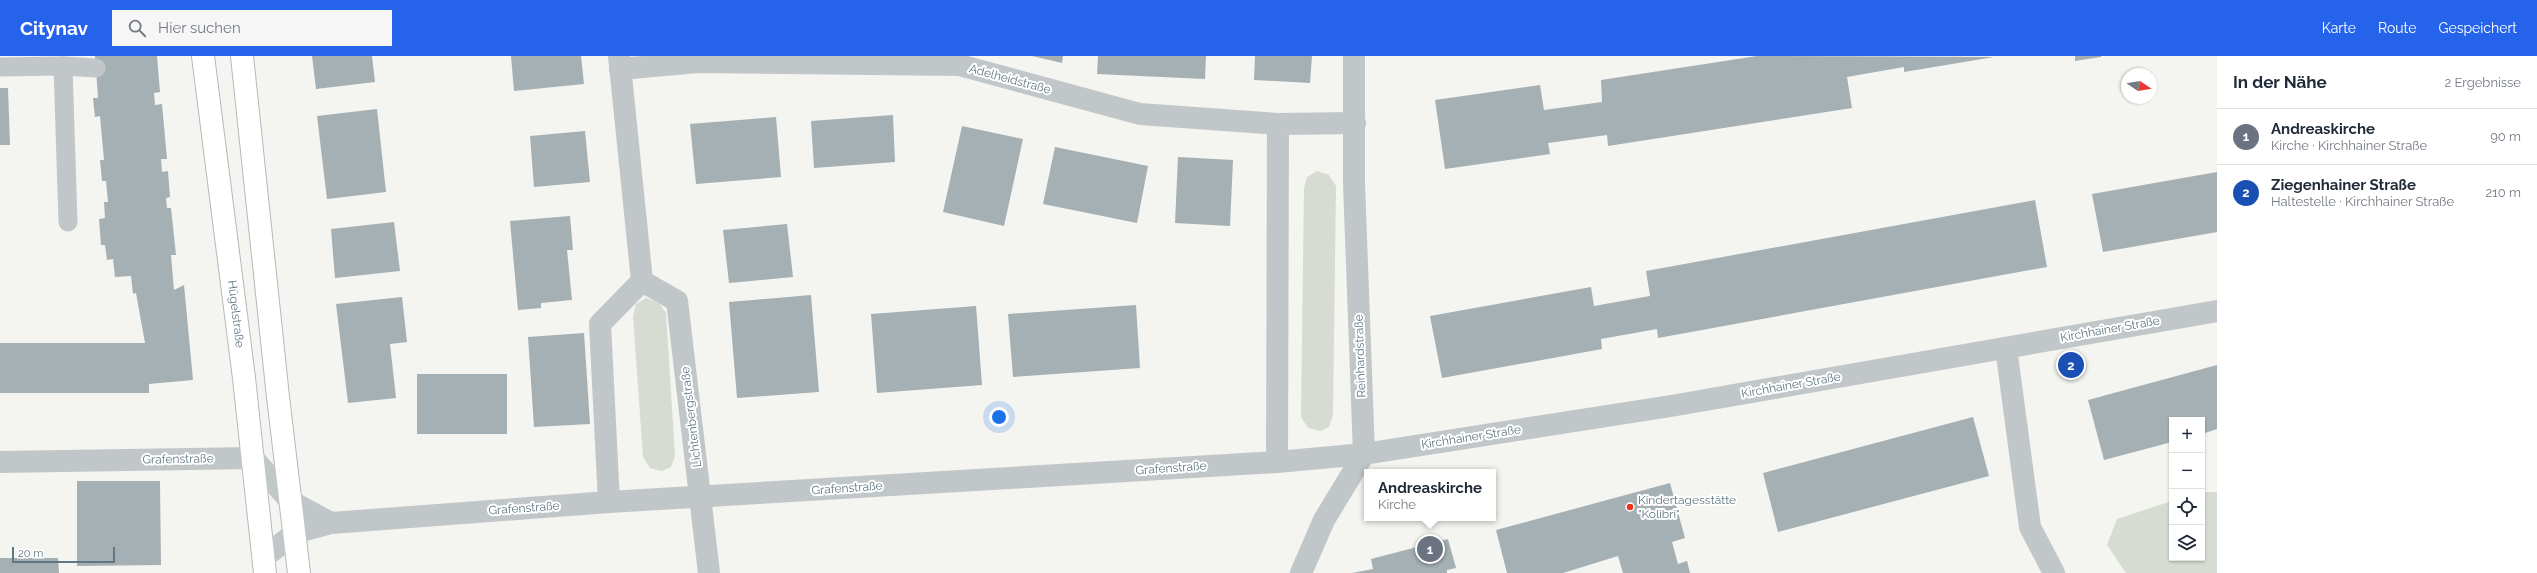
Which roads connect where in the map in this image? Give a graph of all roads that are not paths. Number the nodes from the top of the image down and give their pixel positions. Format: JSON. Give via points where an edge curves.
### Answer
{"nodes":[{"id":1,"x":203,"y":56,"type":"edge"},
{"id":2,"x":242,"y":56,"type":"edge"},
{"id":3,"x":1354,"y":56,"type":"edge"},
{"id":4,"x":698,"y":59,"type":"edge"},
{"id":5,"x":619,"y":63,"type":"edge"},
{"id":6,"x":64,"y":66,"type":"junction"},
{"id":7,"x":0,"y":67,"type":"edge"},
{"id":8,"x":96,"y":68,"type":"dead end"},
{"id":9,"x":1355,"y":122,"type":"junction"},
{"id":10,"x":1278,"y":124,"type":"junction"},
{"id":11,"x":68,"y":222,"type":"dead end"},
{"id":12,"x":642,"y":281,"type":"junction"},
{"id":13,"x":2217,"y":311,"type":"edge"},
{"id":14,"x":2006,"y":348,"type":"junction"},
{"id":15,"x":1364,"y":454,"type":"junction"},
{"id":16,"x":253,"y":458,"type":"junction"},
{"id":17,"x":0,"y":462,"type":"edge"},
{"id":18,"x":1277,"y":462,"type":"junction"},
{"id":19,"x":700,"y":498,"type":"junction"},
{"id":20,"x":290,"y":501,"type":"junction"},
{"id":21,"x":609,"y":502,"type":"junction"},
{"id":22,"x":331,"y":523,"type":"junction"},
{"id":23,"x":295,"y":534,"type":"junction"},
{"id":24,"x":264,"y":565,"type":"edge"},
{"id":25,"x":299,"y":573,"type":"edge"},
{"id":26,"x":709,"y":573,"type":"edge"},
{"id":27,"x":1301,"y":573,"type":"edge"},
{"id":28,"x":2054,"y":573,"type":"edge"}],
"edges":[{"from":1,"to":16,"type":"main road","name":"Hügelstraße"},
{"from":2,"to":20,"type":"main road"},
{"from":3,"to":9,"type":"street","name":"Reinhardstraße"},
{"from":4,"to":5,"type":"street","name":"Adelheidstraße"},
{"from":4,"to":10,"type":"street","name":"Adelheidstraße","via":[[959,65],[1140,114]]},
{"from":5,"to":12,"type":"street"},
{"from":6,"to":7,"type":"lane"},
{"from":6,"to":8,"type":"lane"},
{"from":6,"to":11,"type":"lane"},
{"from":9,"to":10,"type":"street"},
{"from":9,"to":15,"type":"street","name":"Reinhardstraße","via":[[1354,183]]},
{"from":10,"to":18,"type":"street"},
{"from":12,"to":19,"type":"street","name":"Lichtenbergstraße","via":[[677,301]]},
{"from":12,"to":21,"type":"street","via":[[600,324]]},
{"from":13,"to":14,"type":"street","name":"Kirchhainer Straße"},
{"from":14,"to":15,"type":"street","name":"Kirchhainer Straße","via":[[1671,406]]},
{"from":14,"to":28,"type":"street","via":[[2030,527]]},
{"from":15,"to":18,"type":"street","name":"Grafenstraße"},
{"from":15,"to":27,"type":"street","via":[[1324,520]]},
{"from":16,"to":17,"type":"street","name":"Grafenstraße"},
{"from":16,"to":20,"type":"street"},
{"from":16,"to":24,"type":"main road","name":"Hügelstraße"},
{"from":18,"to":19,"type":"street","name":"Grafenstraße"},
{"from":19,"to":21,"type":"street","name":"Grafenstraße"},
{"from":19,"to":26,"type":"street","name":"Lichtenbergstraße"},
{"from":20,"to":22,"type":"street"},
{"from":20,"to":23,"type":"main road"},
{"from":21,"to":22,"type":"street","name":"Grafenstraße"},
{"from":22,"to":23,"type":"street","name":"Grafenstraße"},
{"from":23,"to":24,"type":"street","name":"Grafenstraße"},
{"from":23,"to":25,"type":"main road"}]}
